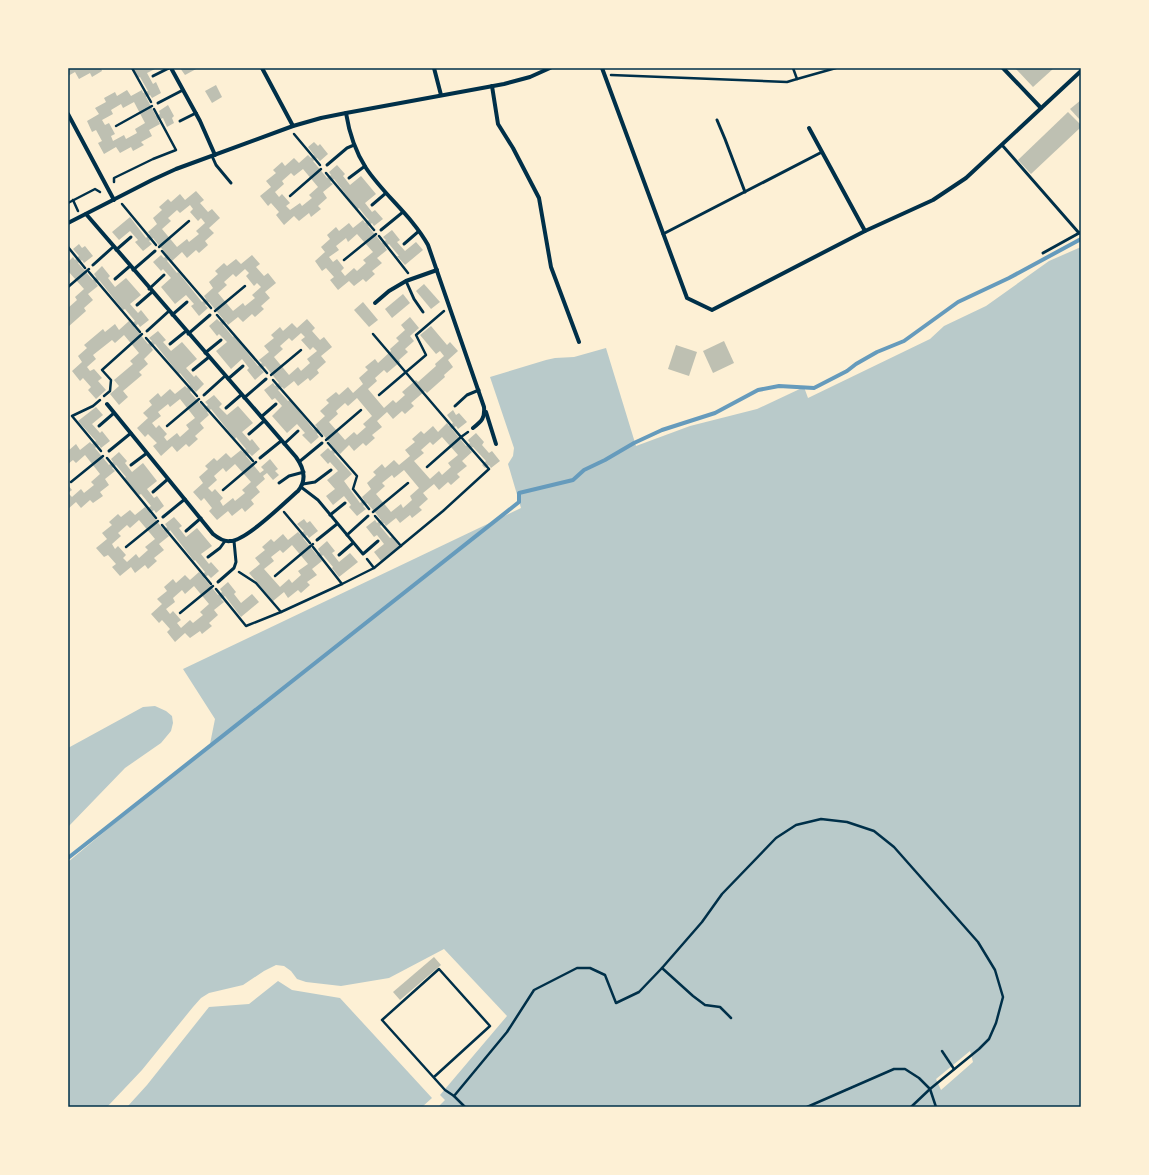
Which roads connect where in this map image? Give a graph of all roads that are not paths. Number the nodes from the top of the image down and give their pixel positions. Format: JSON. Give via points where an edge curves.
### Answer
{"nodes":[{"id":1,"x":170,"y":68,"type":"edge"},
{"id":2,"x":262,"y":68,"type":"edge"},
{"id":3,"x":434,"y":68,"type":"edge"},
{"id":4,"x":550,"y":68,"type":"edge"},
{"id":5,"x":602,"y":68,"type":"edge"},
{"id":6,"x":1003,"y":68,"type":"edge"},
{"id":7,"x":1081,"y":71,"type":"edge"},
{"id":8,"x":153,"y":76,"type":"dead end"},
{"id":9,"x":492,"y":86,"type":"junction"},
{"id":10,"x":183,"y":90,"type":"junction"},
{"id":11,"x":441,"y":95,"type":"junction"},
{"id":12,"x":158,"y":103,"type":"road end"},
{"id":13,"x":1041,"y":108,"type":"junction"},
{"id":14,"x":196,"y":113,"type":"junction"},
{"id":15,"x":346,"y":113,"type":"junction"},
{"id":16,"x":68,"y":114,"type":"edge"},
{"id":17,"x":717,"y":120,"type":"dead end"},
{"id":18,"x":180,"y":121,"type":"dead end"},
{"id":19,"x":293,"y":126,"type":"junction"},
{"id":20,"x":809,"y":128,"type":"dead end"},
{"id":21,"x":354,"y":145,"type":"junction"},
{"id":22,"x":1002,"y":145,"type":"junction"},
{"id":23,"x":822,"y":152,"type":"junction"},
{"id":24,"x":214,"y":155,"type":"junction"},
{"id":25,"x":327,"y":165,"type":"dead end"},
{"id":26,"x":365,"y":166,"type":"junction"},
{"id":27,"x":349,"y":178,"type":"dead end"},
{"id":28,"x":231,"y":184,"type":"dead end"},
{"id":29,"x":744,"y":192,"type":"junction"},
{"id":30,"x":386,"y":193,"type":"junction"},
{"id":31,"x":114,"y":200,"type":"junction"},
{"id":32,"x":372,"y":205,"type":"dead end"},
{"id":33,"x":403,"y":212,"type":"junction"},
{"id":34,"x":86,"y":214,"type":"junction"},
{"id":35,"x":68,"y":223,"type":"edge"},
{"id":36,"x":381,"y":230,"type":"dead end"},
{"id":37,"x":420,"y":231,"type":"junction"},
{"id":38,"x":865,"y":231,"type":"junction"},
{"id":39,"x":1080,"y":232,"type":"edge"},
{"id":40,"x":663,"y":234,"type":"junction"},
{"id":41,"x":131,"y":237,"type":"dead end"},
{"id":42,"x":404,"y":244,"type":"dead end"},
{"id":43,"x":115,"y":249,"type":"junction"},
{"id":44,"x":155,"y":251,"type":"road end"},
{"id":45,"x":1043,"y":253,"type":"dead end"},
{"id":46,"x":93,"y":265,"type":"dead end"},
{"id":47,"x":131,"y":268,"type":"junction"},
{"id":48,"x":437,"y":270,"type":"junction"},
{"id":49,"x":164,"y":275,"type":"dead end"},
{"id":50,"x":115,"y":279,"type":"dead end"},
{"id":51,"x":406,"y":281,"type":"junction"},
{"id":52,"x":151,"y":290,"type":"junction"},
{"id":53,"x":187,"y":302,"type":"dead end"},
{"id":54,"x":375,"y":303,"type":"dead end"},
{"id":55,"x":137,"y":306,"type":"dead end"},
{"id":56,"x":424,"y":312,"type":"dead end"},
{"id":57,"x":171,"y":313,"type":"junction"},
{"id":58,"x":210,"y":316,"type":"dead end"},
{"id":59,"x":147,"y":331,"type":"dead end"},
{"id":60,"x":187,"y":332,"type":"junction"},
{"id":61,"x":221,"y":340,"type":"dead end"},
{"id":62,"x":579,"y":342,"type":"dead end"},
{"id":63,"x":170,"y":344,"type":"dead end"},
{"id":64,"x":207,"y":355,"type":"junction"},
{"id":65,"x":243,"y":366,"type":"dead end"},
{"id":66,"x":193,"y":370,"type":"dead end"},
{"id":67,"x":227,"y":378,"type":"junction"},
{"id":68,"x":266,"y":379,"type":"road end"},
{"id":69,"x":479,"y":390,"type":"junction"},
{"id":70,"x":204,"y":395,"type":"dead end"},
{"id":71,"x":243,"y":396,"type":"junction"},
{"id":72,"x":107,"y":404,"type":"dead end"},
{"id":73,"x":276,"y":404,"type":"dead end"},
{"id":74,"x":455,"y":406,"type":"dead end"},
{"id":75,"x":484,"y":407,"type":"junction"},
{"id":76,"x":226,"y":408,"type":"dead end"},
{"id":77,"x":114,"y":413,"type":"junction"},
{"id":78,"x":261,"y":417,"type":"junction"},
{"id":79,"x":264,"y":421,"type":"junction"},
{"id":80,"x":99,"y":426,"type":"dead end"},
{"id":81,"x":473,"y":428,"type":"dead end"},
{"id":82,"x":298,"y":431,"type":"dead end"},
{"id":83,"x":131,"y":433,"type":"junction"},
{"id":84,"x":249,"y":434,"type":"dead end"},
{"id":85,"x":282,"y":442,"type":"junction"},
{"id":86,"x":322,"y":443,"type":"road end"},
{"id":87,"x":496,"y":444,"type":"dead end"},
{"id":88,"x":109,"y":451,"type":"dead end"},
{"id":89,"x":146,"y":453,"type":"junction"},
{"id":90,"x":260,"y":458,"type":"dead end"},
{"id":91,"x":299,"y":462,"type":"junction"},
{"id":92,"x":131,"y":465,"type":"dead end"},
{"id":93,"x":331,"y":470,"type":"dead end"},
{"id":94,"x":304,"y":472,"type":"junction"},
{"id":95,"x":168,"y":479,"type":"junction"},
{"id":96,"x":279,"y":483,"type":"dead end"},
{"id":97,"x":302,"y":486,"type":"junction"},
{"id":98,"x":153,"y":492,"type":"dead end"},
{"id":99,"x":185,"y":499,"type":"junction"},
{"id":100,"x":345,"y":503,"type":"dead end"},
{"id":101,"x":330,"y":515,"type":"junction"},
{"id":102,"x":368,"y":516,"type":"road end"},
{"id":103,"x":163,"y":517,"type":"dead end"},
{"id":104,"x":201,"y":518,"type":"junction"},
{"id":105,"x":337,"y":524,"type":"junction"},
{"id":106,"x":186,"y":531,"type":"dead end"},
{"id":107,"x":347,"y":535,"type":"junction"},
{"id":108,"x":317,"y":540,"type":"road end"},
{"id":109,"x":225,"y":541,"type":"junction"},
{"id":110,"x":234,"y":541,"type":"junction"},
{"id":111,"x":378,"y":541,"type":"dead end"},
{"id":112,"x":353,"y":543,"type":"junction"},
{"id":113,"x":339,"y":555,"type":"dead end"},
{"id":114,"x":208,"y":557,"type":"dead end"},
{"id":115,"x":218,"y":582,"type":"dead end"}],
"edges":[{"from":1,"to":8,"type":"lane"},
{"from":1,"to":10,"type":"street"},
{"from":2,"to":19,"type":"street"},
{"from":3,"to":11,"type":"street"},
{"from":4,"to":9,"type":"street"},
{"from":5,"to":40,"type":"street"},
{"from":6,"to":13,"type":"street"},
{"from":7,"to":13,"type":"street"},
{"from":9,"to":11,"type":"street"},
{"from":9,"to":62,"type":"street","via":[[498,124],[539,198],[552,267]]},
{"from":10,"to":12,"type":"lane"},
{"from":10,"to":14,"type":"street"},
{"from":11,"to":15,"type":"street"},
{"from":13,"to":22,"type":"street"},
{"from":14,"to":18,"type":"lane"},
{"from":14,"to":24,"type":"street"},
{"from":15,"to":19,"type":"street"},
{"from":15,"to":21,"type":"street"},
{"from":16,"to":31,"type":"street"},
{"from":17,"to":29,"type":"lane"},
{"from":19,"to":24,"type":"street"},
{"from":20,"to":23,"type":"street"},
{"from":21,"to":25,"type":"lane"},
{"from":21,"to":26,"type":"street"},
{"from":22,"to":38,"type":"street","via":[[966,178],[933,200]]},
{"from":22,"to":39,"type":"lane"},
{"from":23,"to":29,"type":"lane"},
{"from":23,"to":38,"type":"street"},
{"from":24,"to":28,"type":"lane","via":[[216,165]]},
{"from":24,"to":31,"type":"street","via":[[164,175]]},
{"from":26,"to":27,"type":"lane"},
{"from":26,"to":30,"type":"street"},
{"from":29,"to":40,"type":"lane"},
{"from":30,"to":32,"type":"lane"},
{"from":30,"to":33,"type":"street"},
{"from":31,"to":34,"type":"street"},
{"from":33,"to":36,"type":"lane"},
{"from":33,"to":37,"type":"street"},
{"from":34,"to":35,"type":"street"},
{"from":34,"to":43,"type":"street"},
{"from":37,"to":42,"type":"lane"},
{"from":37,"to":48,"type":"street"},
{"from":38,"to":40,"type":"street","via":[[712,310],[686,298]]},
{"from":39,"to":45,"type":"lane"},
{"from":41,"to":43,"type":"lane"},
{"from":43,"to":46,"type":"lane"},
{"from":43,"to":47,"type":"street"},
{"from":44,"to":47,"type":"lane"},
{"from":47,"to":50,"type":"lane"},
{"from":47,"to":52,"type":"street"},
{"from":48,"to":51,"type":"street"},
{"from":48,"to":69,"type":"street"},
{"from":49,"to":52,"type":"lane"},
{"from":51,"to":54,"type":"street"},
{"from":51,"to":56,"type":"lane","via":[[414,299]]},
{"from":52,"to":55,"type":"lane"},
{"from":52,"to":57,"type":"street"},
{"from":53,"to":57,"type":"lane"},
{"from":57,"to":59,"type":"lane"},
{"from":57,"to":60,"type":"street"},
{"from":58,"to":60,"type":"lane"},
{"from":60,"to":63,"type":"lane"},
{"from":60,"to":64,"type":"street"},
{"from":61,"to":64,"type":"lane"},
{"from":64,"to":66,"type":"lane"},
{"from":64,"to":67,"type":"street"},
{"from":65,"to":67,"type":"lane"},
{"from":67,"to":70,"type":"lane"},
{"from":67,"to":71,"type":"street"},
{"from":68,"to":71,"type":"lane"},
{"from":69,"to":74,"type":"lane","via":[[467,395]]},
{"from":69,"to":75,"type":"street"},
{"from":71,"to":76,"type":"lane"},
{"from":71,"to":78,"type":"street"},
{"from":72,"to":77,"type":"street"},
{"from":73,"to":78,"type":"lane"},
{"from":75,"to":81,"type":"street","via":[[483,419]]},
{"from":75,"to":87,"type":"street"},
{"from":77,"to":80,"type":"lane"},
{"from":77,"to":83,"type":"street"},
{"from":78,"to":79,"type":"street"},
{"from":79,"to":84,"type":"lane"},
{"from":79,"to":85,"type":"street"},
{"from":82,"to":85,"type":"lane"},
{"from":83,"to":88,"type":"lane"},
{"from":83,"to":89,"type":"street"},
{"from":85,"to":90,"type":"lane"},
{"from":85,"to":91,"type":"street"},
{"from":86,"to":91,"type":"lane"},
{"from":89,"to":92,"type":"lane"},
{"from":89,"to":95,"type":"street"},
{"from":91,"to":94,"type":"street"},
{"from":93,"to":97,"type":"lane","via":[[315,482]]},
{"from":94,"to":96,"type":"lane","via":[[288,476]]},
{"from":94,"to":97,"type":"street"},
{"from":95,"to":98,"type":"lane"},
{"from":95,"to":99,"type":"street"},
{"from":97,"to":101,"type":"lane"},
{"from":97,"to":110,"type":"street","via":[[249,534]]},
{"from":99,"to":103,"type":"lane"},
{"from":99,"to":104,"type":"street"},
{"from":100,"to":101,"type":"lane"},
{"from":101,"to":105,"type":"lane"},
{"from":102,"to":107,"type":"lane"},
{"from":104,"to":106,"type":"lane"},
{"from":104,"to":109,"type":"street","via":[[213,534]]},
{"from":105,"to":107,"type":"lane"},
{"from":105,"to":108,"type":"lane"},
{"from":107,"to":112,"type":"lane"},
{"from":109,"to":110,"type":"street"},
{"from":109,"to":114,"type":"lane"},
{"from":110,"to":115,"type":"lane","via":[[234,568]]},
{"from":111,"to":112,"type":"lane","via":[[363,554]]},
{"from":112,"to":113,"type":"lane"}]}
